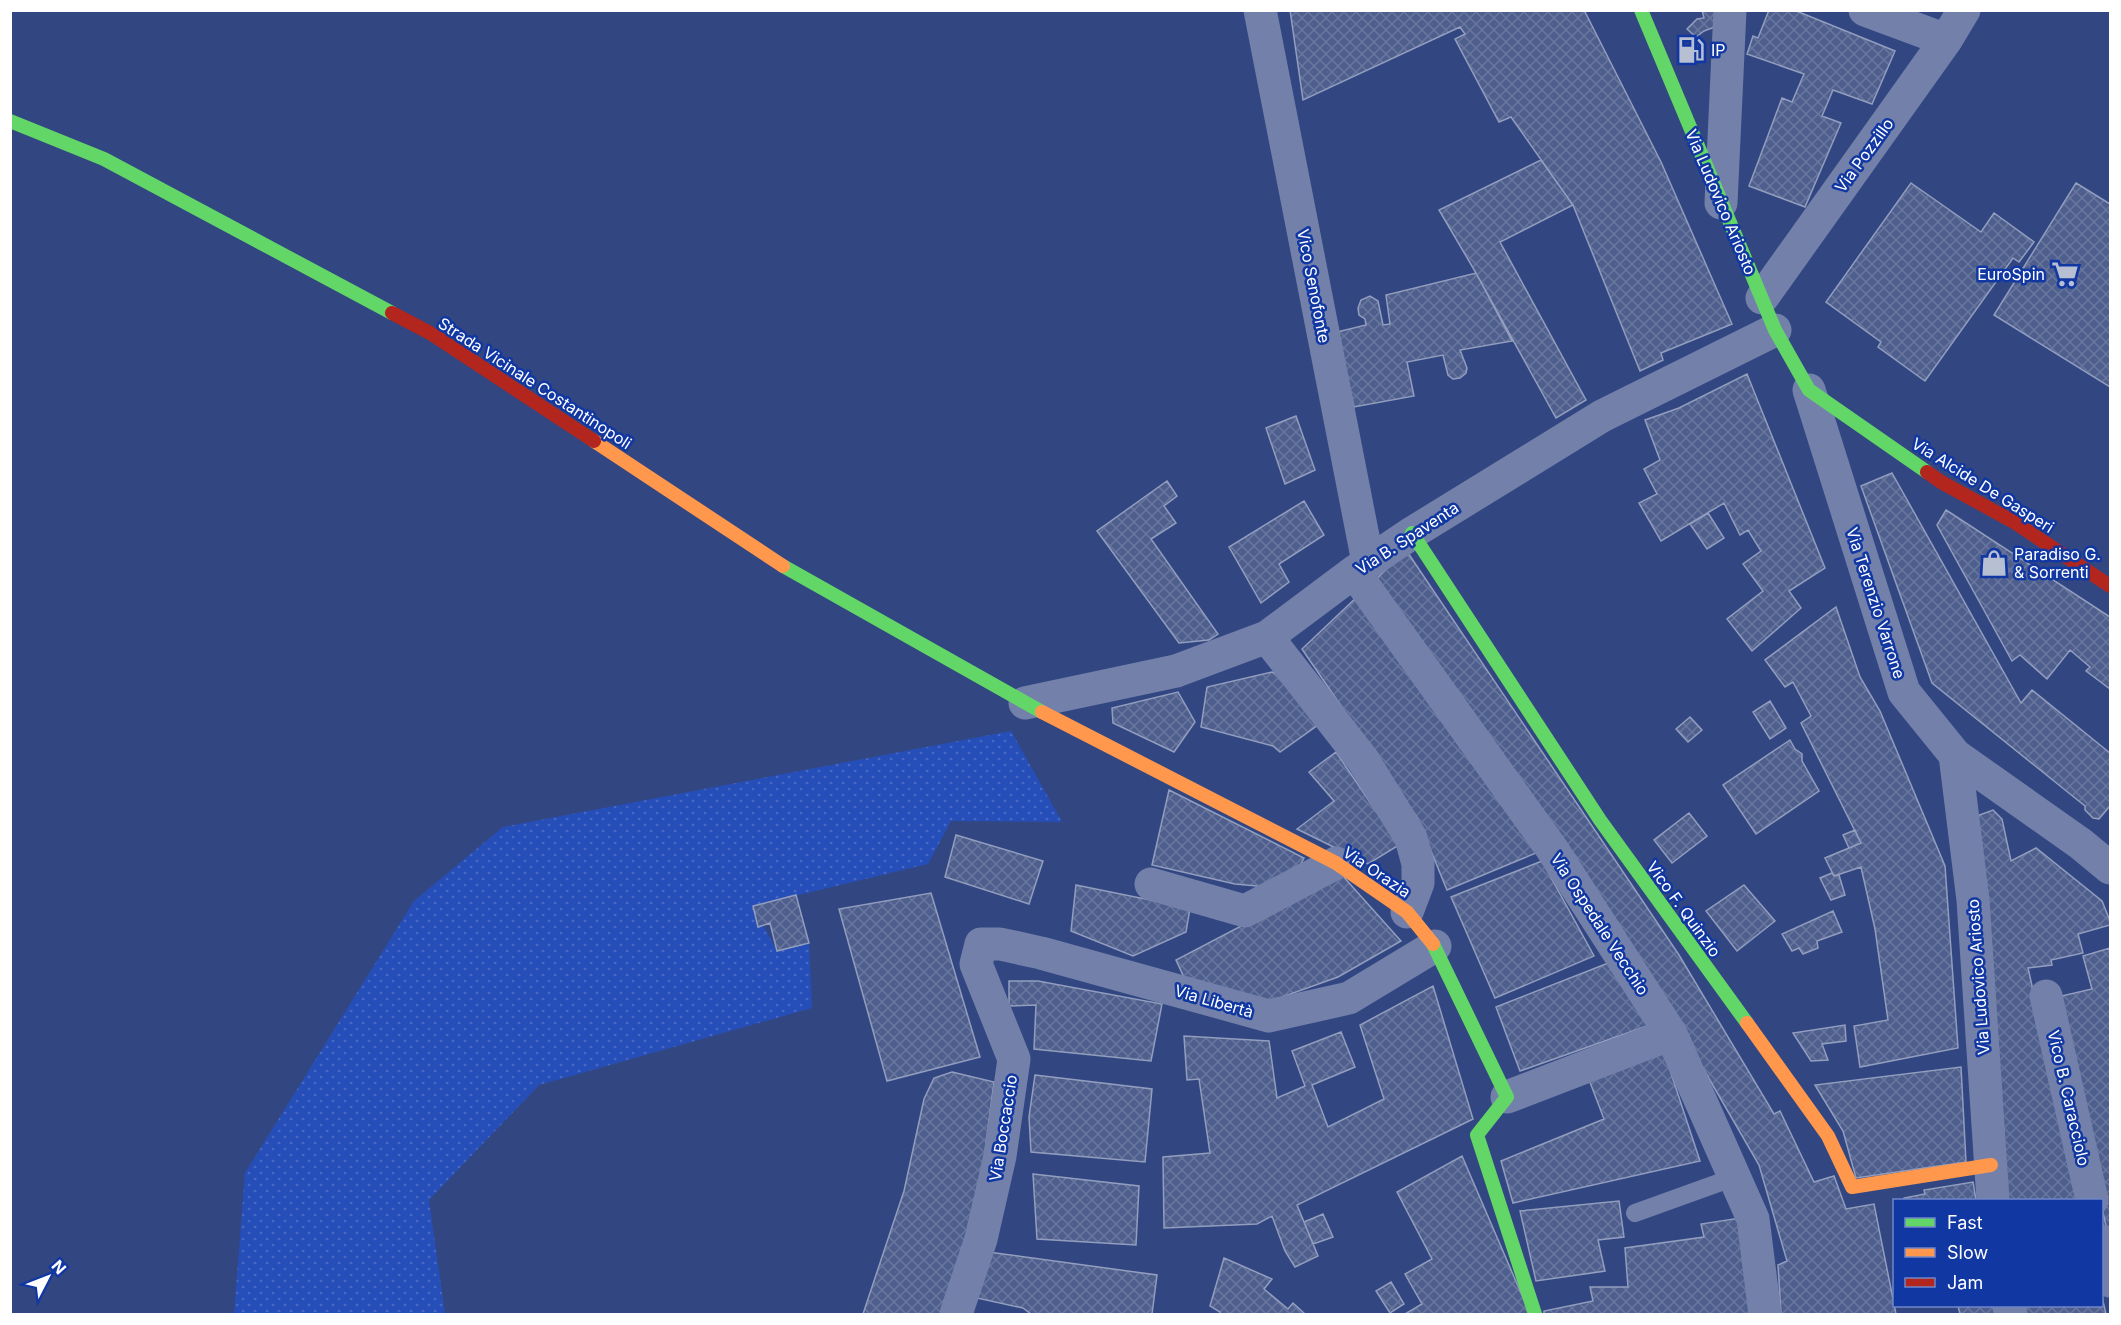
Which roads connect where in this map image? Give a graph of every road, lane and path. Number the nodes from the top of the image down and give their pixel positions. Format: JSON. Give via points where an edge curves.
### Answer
{"nodes":[{"id":1,"x":1260,"y":10,"type":"edge"},
{"id":2,"x":1641,"y":10,"type":"edge"},
{"id":3,"x":1730,"y":10,"type":"edge"},
{"id":4,"x":1865,"y":10,"type":"edge"},
{"id":5,"x":1964,"y":10,"type":"edge"},
{"id":6,"x":1946,"y":40,"type":"junction"},
{"id":7,"x":10,"y":121,"type":"edge"},
{"id":8,"x":1721,"y":203,"type":"junction"},
{"id":9,"x":1762,"y":298,"type":"junction"},
{"id":10,"x":1775,"y":330,"type":"junction"},
{"id":11,"x":1809,"y":390,"type":"junction"},
{"id":12,"x":1412,"y":533,"type":"junction"},
{"id":13,"x":1361,"y":567,"type":"junction"},
{"id":14,"x":2110,"y":586,"type":"edge"},
{"id":15,"x":1267,"y":636,"type":"junction"},
{"id":16,"x":1025,"y":703,"type":"junction"},
{"id":17,"x":1955,"y":755,"type":"junction"},
{"id":18,"x":1336,"y":863,"type":"junction"},
{"id":19,"x":2110,"y":868,"type":"edge"},
{"id":20,"x":1150,"y":884,"type":"dead end"},
{"id":21,"x":1407,"y":912,"type":"junction"},
{"id":22,"x":981,"y":944,"type":"joint"},
{"id":23,"x":1435,"y":946,"type":"junction"},
{"id":24,"x":2046,"y":996,"type":"dead end"},
{"id":25,"x":1671,"y":1034,"type":"junction"},
{"id":26,"x":1507,"y":1097,"type":"junction"},
{"id":27,"x":1991,"y":1165,"type":"junction"},
{"id":28,"x":1735,"y":1177,"type":"junction"},
{"id":29,"x":1993,"y":1199,"type":"edge"},
{"id":30,"x":2092,"y":1199,"type":"edge"},
{"id":31,"x":1635,"y":1213,"type":"dead end"},
{"id":32,"x":2103,"y":1246,"type":"edge"},
{"id":33,"x":2110,"y":1281,"type":"edge"},
{"id":34,"x":956,"y":1314,"type":"edge"},
{"id":35,"x":1535,"y":1314,"type":"edge"},
{"id":36,"x":1765,"y":1314,"type":"edge"}],
"edges":[{"from":1,"to":13,"type":"street","name":"Vico Senofonte"},
{"from":2,"to":8,"type":"street","name":"Via Ludovico Ariosto"},
{"from":3,"to":8,"type":"street"},
{"from":4,"to":6,"type":"street"},
{"from":5,"to":6,"type":"street","name":"Via Pozzillo"},
{"from":6,"to":9,"type":"street","name":"Via Pozzillo"},
{"from":7,"to":16,"type":"street","name":"Strada Vicinale Costantinopoli","via":[[104,159],[430,333],[785,567]]},
{"from":8,"to":9,"type":"street","name":"Via Ludovico Ariosto"},
{"from":9,"to":10,"type":"street","name":"Via Ludovico Ariosto"},
{"from":10,"to":11,"type":"street","name":"Via Ludovico Ariosto"},
{"from":10,"to":12,"type":"street","name":"Via B. Spaventa","via":[[1602,416]]},
{"from":11,"to":14,"type":"street","name":"Via Alcide De Gasperi","via":[[1941,482],[2014,522]]},
{"from":11,"to":17,"type":"street","name":"Via Terenzio Varrone","via":[[1904,692]]},
{"from":12,"to":13,"type":"street","name":"Via B. Spaventa"},
{"from":12,"to":27,"type":"street","name":"Vico F. Quinzio","via":[[1600,820],[1828,1137],[1852,1187]]},
{"from":13,"to":15,"type":"street","name":"Via B. Spaventa"},
{"from":13,"to":25,"type":"street","name":"Via Ospedale Vecchio","via":[[1552,849]]},
{"from":15,"to":16,"type":"street","name":"Via B. Spaventa","via":[[1176,671]]},
{"from":15,"to":21,"type":"street","via":[[1364,760],[1411,838],[1418,883]]},
{"from":16,"to":18,"type":"street","name":"Via Orazia"},
{"from":17,"to":19,"type":"street","name":"Via Terenzio Varrone"},
{"from":17,"to":27,"type":"street","name":"Via Ludovico Ariosto","via":[[1973,900]]},
{"from":18,"to":20,"type":"street","via":[[1245,911]]},
{"from":18,"to":21,"type":"street","name":"Via Orazia"},
{"from":21,"to":23,"type":"street","name":"Via Orazia"},
{"from":22,"to":23,"type":"street","name":"Via Libertà","via":[[1041,953],[1269,1016],[1349,998]]},
{"from":22,"to":34,"type":"street","name":"Via Boccaccio","via":[[976,964],[1014,1059],[1000,1156],[981,1239]]},
{"from":23,"to":26,"type":"street","name":"Via Orazia"},
{"from":24,"to":30,"type":"street","name":"Vico B. Caracciolo"},
{"from":25,"to":26,"type":"street"},
{"from":25,"to":28,"type":"street","name":"Via Ospedale Vecchio"},
{"from":26,"to":35,"type":"street","via":[[1477,1136]]},
{"from":27,"to":29,"type":"street","name":"Via Ludovico Ariosto"},
{"from":28,"to":31,"type":"lane"},
{"from":28,"to":36,"type":"street","name":"Via Ospedale Vecchio","via":[[1753,1219]]},
{"from":32,"to":33,"type":"street"}]}
